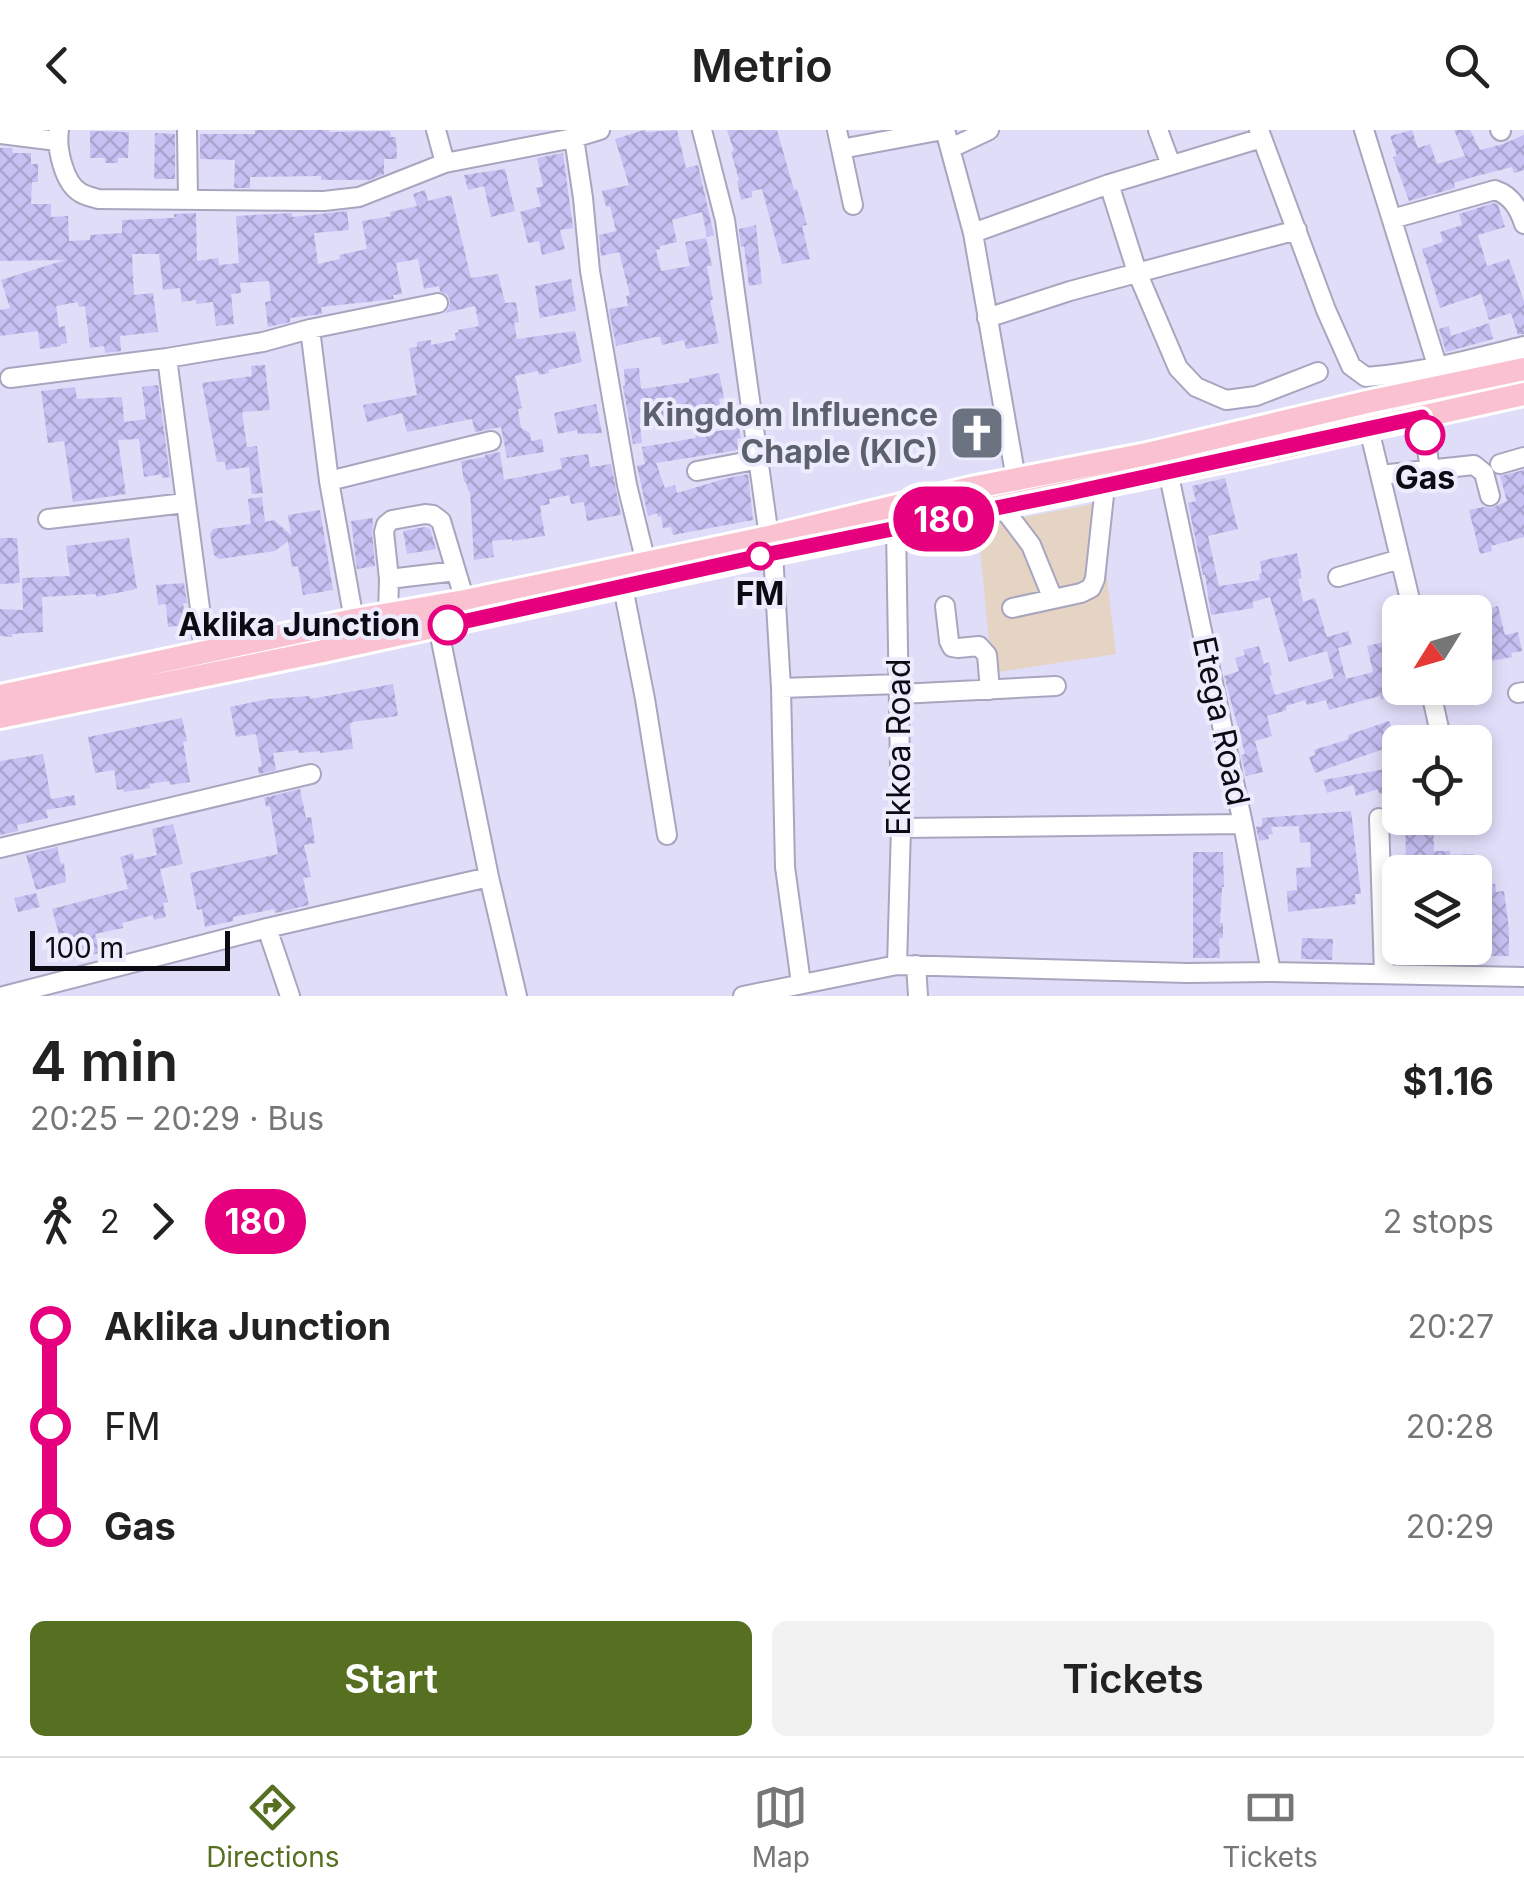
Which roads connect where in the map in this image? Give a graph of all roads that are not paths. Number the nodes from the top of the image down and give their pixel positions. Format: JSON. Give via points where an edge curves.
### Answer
{"nodes":[{"id":1,"x":187,"y":130,"type":"edge"},
{"id":2,"x":436,"y":130,"type":"edge"},
{"id":3,"x":600,"y":130,"type":"edge"},
{"id":4,"x":702,"y":130,"type":"edge"},
{"id":5,"x":837,"y":130,"type":"edge"},
{"id":6,"x":989,"y":130,"type":"edge"},
{"id":7,"x":1158,"y":130,"type":"edge"},
{"id":8,"x":1364,"y":130,"type":"edge"},
{"id":9,"x":0,"y":134,"type":"edge"},
{"id":10,"x":1261,"y":134,"type":"edge"},
{"id":11,"x":58,"y":135,"type":"edge"},
{"id":12,"x":947,"y":136,"type":"edge"},
{"id":13,"x":574,"y":138,"type":"junction"},
{"id":14,"x":841,"y":149,"type":"junction"},
{"id":15,"x":445,"y":163,"type":"junction"},
{"id":16,"x":1171,"y":166,"type":"junction"},
{"id":17,"x":1109,"y":184,"type":"junction"},
{"id":18,"x":188,"y":198,"type":"junction"},
{"id":19,"x":853,"y":205,"type":"dead end"},
{"id":20,"x":1392,"y":219,"type":"junction"},
{"id":21,"x":1524,"y":224,"type":"edge"},
{"id":22,"x":1297,"y":230,"type":"junction"},
{"id":23,"x":973,"y":233,"type":"junction"},
{"id":24,"x":1137,"y":272,"type":"junction"},
{"id":25,"x":438,"y":303,"type":"dead end"},
{"id":26,"x":987,"y":318,"type":"junction"},
{"id":27,"x":310,"y":330,"type":"junction"},
{"id":28,"x":1524,"y":346,"type":"edge"},
{"id":29,"x":167,"y":358,"type":"junction"},
{"id":30,"x":1524,"y":370,"type":"edge"},
{"id":31,"x":1318,"y":372,"type":"dead end"},
{"id":32,"x":10,"y":378,"type":"dead end"},
{"id":33,"x":1440,"y":378,"type":"junction"},
{"id":34,"x":1524,"y":394,"type":"edge"},
{"id":35,"x":1317,"y":414,"type":"junction"},
{"id":36,"x":1422,"y":417,"type":"junction"},
{"id":37,"x":1369,"y":428,"type":"junction"},
{"id":38,"x":1323,"y":438,"type":"junction"},
{"id":39,"x":491,"y":440,"type":"dead end"},
{"id":40,"x":1524,"y":457,"type":"edge"},
{"id":41,"x":760,"y":459,"type":"junction"},
{"id":42,"x":1500,"y":464,"type":"dead end"},
{"id":43,"x":1430,"y":469,"type":"junction"},
{"id":44,"x":698,"y":471,"type":"dead end"},
{"id":45,"x":1168,"y":471,"type":"junction"},
{"id":46,"x":1380,"y":475,"type":"junction"},
{"id":47,"x":1016,"y":479,"type":"junction"},
{"id":48,"x":329,"y":481,"type":"junction"},
{"id":49,"x":1114,"y":484,"type":"junction"},
{"id":50,"x":1490,"y":496,"type":"dead end"},
{"id":51,"x":185,"y":502,"type":"junction"},
{"id":52,"x":1002,"y":508,"type":"junction"},
{"id":53,"x":48,"y":519,"type":"dead end"},
{"id":54,"x":896,"y":528,"type":"junction"},
{"id":55,"x":771,"y":545,"type":"junction"},
{"id":56,"x":1400,"y":559,"type":"junction"},
{"id":57,"x":646,"y":563,"type":"junction"},
{"id":58,"x":456,"y":571,"type":"junction"},
{"id":59,"x":1338,"y":577,"type":"dead end"},
{"id":60,"x":389,"y":579,"type":"junction"},
{"id":61,"x":623,"y":586,"type":"junction"},
{"id":62,"x":1409,"y":595,"type":"edge"},
{"id":63,"x":1053,"y":599,"type":"junction"},
{"id":64,"x":465,"y":600,"type":"junction"},
{"id":65,"x":945,"y":606,"type":"dead end"},
{"id":66,"x":1012,"y":608,"type":"dead end"},
{"id":67,"x":388,"y":616,"type":"junction"},
{"id":68,"x":354,"y":620,"type":"junction"},
{"id":69,"x":438,"y":626,"type":"junction"},
{"id":70,"x":204,"y":652,"type":"junction"},
{"id":71,"x":1056,"y":686,"type":"dead end"},
{"id":72,"x":781,"y":688,"type":"junction"},
{"id":73,"x":900,"y":689,"type":"junction"},
{"id":74,"x":990,"y":690,"type":"junction"},
{"id":75,"x":0,"y":696,"type":"edge"},
{"id":76,"x":0,"y":717,"type":"edge"},
{"id":77,"x":311,"y":774,"type":"dead end"},
{"id":78,"x":1380,"y":818,"type":"dead end"},
{"id":79,"x":1243,"y":824,"type":"junction"},
{"id":80,"x":900,"y":828,"type":"junction"},
{"id":81,"x":667,"y":836,"type":"dead end"},
{"id":82,"x":0,"y":848,"type":"edge"},
{"id":83,"x":488,"y":878,"type":"junction"},
{"id":84,"x":267,"y":928,"type":"junction"},
{"id":85,"x":907,"y":965,"type":"junction"},
{"id":86,"x":1271,"y":972,"type":"junction"},
{"id":87,"x":1384,"y":974,"type":"junction"},
{"id":88,"x":1446,"y":975,"type":"junction"},
{"id":89,"x":1524,"y":978,"type":"edge"},
{"id":90,"x":801,"y":983,"type":"junction"},
{"id":91,"x":4,"y":996,"type":"edge"},
{"id":92,"x":290,"y":996,"type":"edge"},
{"id":93,"x":517,"y":996,"type":"edge"},
{"id":94,"x":743,"y":996,"type":"edge"},
{"id":95,"x":918,"y":996,"type":"edge"},
{"id":96,"x":1445,"y":996,"type":"edge"}],
"edges":[{"from":1,"to":18,"type":"street"},
{"from":2,"to":15,"type":"street"},
{"from":3,"to":13,"type":"street"},
{"from":4,"to":41,"type":"street","via":[[724,220]]},
{"from":5,"to":14,"type":"street"},
{"from":6,"to":12,"type":"street"},
{"from":7,"to":16,"type":"street"},
{"from":8,"to":20,"type":"street"},
{"from":9,"to":11,"type":"street"},
{"from":10,"to":16,"type":"street"},
{"from":10,"to":22,"type":"street"},
{"from":11,"to":18,"type":"street","via":[[77,192]]},
{"from":12,"to":14,"type":"street"},
{"from":12,"to":23,"type":"street"},
{"from":13,"to":15,"type":"street"},
{"from":13,"to":57,"type":"street","via":[[590,271]]},
{"from":14,"to":19,"type":"street"},
{"from":15,"to":18,"type":"street","via":[[359,198]]},
{"from":16,"to":17,"type":"street"},
{"from":17,"to":23,"type":"street"},
{"from":17,"to":24,"type":"street"},
{"from":20,"to":21,"type":"street","via":[[1495,190],[1507,194]]},
{"from":20,"to":33,"type":"street"},
{"from":22,"to":24,"type":"street"},
{"from":22,"to":33,"type":"street","via":[[1350,366],[1366,377]]},
{"from":23,"to":26,"type":"street"},
{"from":24,"to":26,"type":"street"},
{"from":24,"to":31,"type":"street","via":[[1178,368],[1196,387],[1226,400]]},
{"from":25,"to":27,"type":"street"},
{"from":26,"to":47,"type":"street"},
{"from":27,"to":29,"type":"street"},
{"from":27,"to":48,"type":"street"},
{"from":28,"to":33,"type":"street"},
{"from":29,"to":32,"type":"street"},
{"from":29,"to":51,"type":"street"},
{"from":30,"to":33,"type":"main road"},
{"from":33,"to":35,"type":"main road"},
{"from":34,"to":36,"type":"main road"},
{"from":35,"to":38,"type":"main road"},
{"from":35,"to":47,"type":"main road"},
{"from":36,"to":37,"type":"main road"},
{"from":36,"to":43,"type":"street"},
{"from":37,"to":38,"type":"main road"},
{"from":37,"to":46,"type":"street"},
{"from":38,"to":45,"type":"main road"},
{"from":39,"to":48,"type":"street"},
{"from":40,"to":42,"type":"street"},
{"from":41,"to":44,"type":"street"},
{"from":41,"to":55,"type":"street"},
{"from":43,"to":46,"type":"street"},
{"from":43,"to":50,"type":"street","via":[[1474,465],[1484,473]]},
{"from":45,"to":49,"type":"main road"},
{"from":45,"to":79,"type":"street","name":"Etega Road"},
{"from":46,"to":56,"type":"street"},
{"from":47,"to":55,"type":"main road"},
{"from":48,"to":68,"type":"street"},
{"from":49,"to":52,"type":"main road"},
{"from":49,"to":63,"type":"street","via":[[1096,579],[1081,594]]},
{"from":51,"to":53,"type":"street"},
{"from":51,"to":70,"type":"street"},
{"from":52,"to":54,"type":"main road"},
{"from":52,"to":63,"type":"street","via":[[1031,545]]},
{"from":54,"to":55,"type":"main road"},
{"from":54,"to":73,"type":"street","name":"Ekkoa Road"},
{"from":55,"to":57,"type":"main road"},
{"from":55,"to":61,"type":"main road"},
{"from":55,"to":72,"type":"street"},
{"from":56,"to":59,"type":"street"},
{"from":56,"to":62,"type":"street"},
{"from":57,"to":64,"type":"main road"},
{"from":58,"to":60,"type":"street"},
{"from":58,"to":60,"type":"street","via":[[441,521],[425,514],[386,525]]},
{"from":58,"to":64,"type":"street"},
{"from":60,"to":67,"type":"street"},
{"from":61,"to":69,"type":"main road"},
{"from":61,"to":81,"type":"street"},
{"from":63,"to":66,"type":"street"},
{"from":64,"to":67,"type":"main road"},
{"from":65,"to":74,"type":"street","via":[[952,647],[980,646],[988,655]]},
{"from":67,"to":68,"type":"main road"},
{"from":68,"to":70,"type":"main road"},
{"from":69,"to":76,"type":"main road"},
{"from":69,"to":83,"type":"street"},
{"from":70,"to":75,"type":"main road"},
{"from":71,"to":74,"type":"street"},
{"from":72,"to":73,"type":"street"},
{"from":72,"to":90,"type":"street","via":[[786,867]]},
{"from":73,"to":74,"type":"street"},
{"from":73,"to":80,"type":"street","name":"Ekkoa Road"},
{"from":77,"to":82,"type":"street"},
{"from":78,"to":87,"type":"street"},
{"from":79,"to":80,"type":"street"},
{"from":79,"to":86,"type":"street","name":"Etega Road"},
{"from":80,"to":85,"type":"street","name":"Ekkoa Road"},
{"from":83,"to":84,"type":"street"},
{"from":83,"to":93,"type":"street"},
{"from":84,"to":91,"type":"street"},
{"from":84,"to":92,"type":"street"},
{"from":85,"to":86,"type":"street"},
{"from":85,"to":90,"type":"street"},
{"from":85,"to":95,"type":"street","name":"Ekkoa Road"},
{"from":86,"to":87,"type":"street"},
{"from":87,"to":88,"type":"street"},
{"from":88,"to":89,"type":"street"},
{"from":88,"to":96,"type":"street"},
{"from":90,"to":94,"type":"street"}]}
